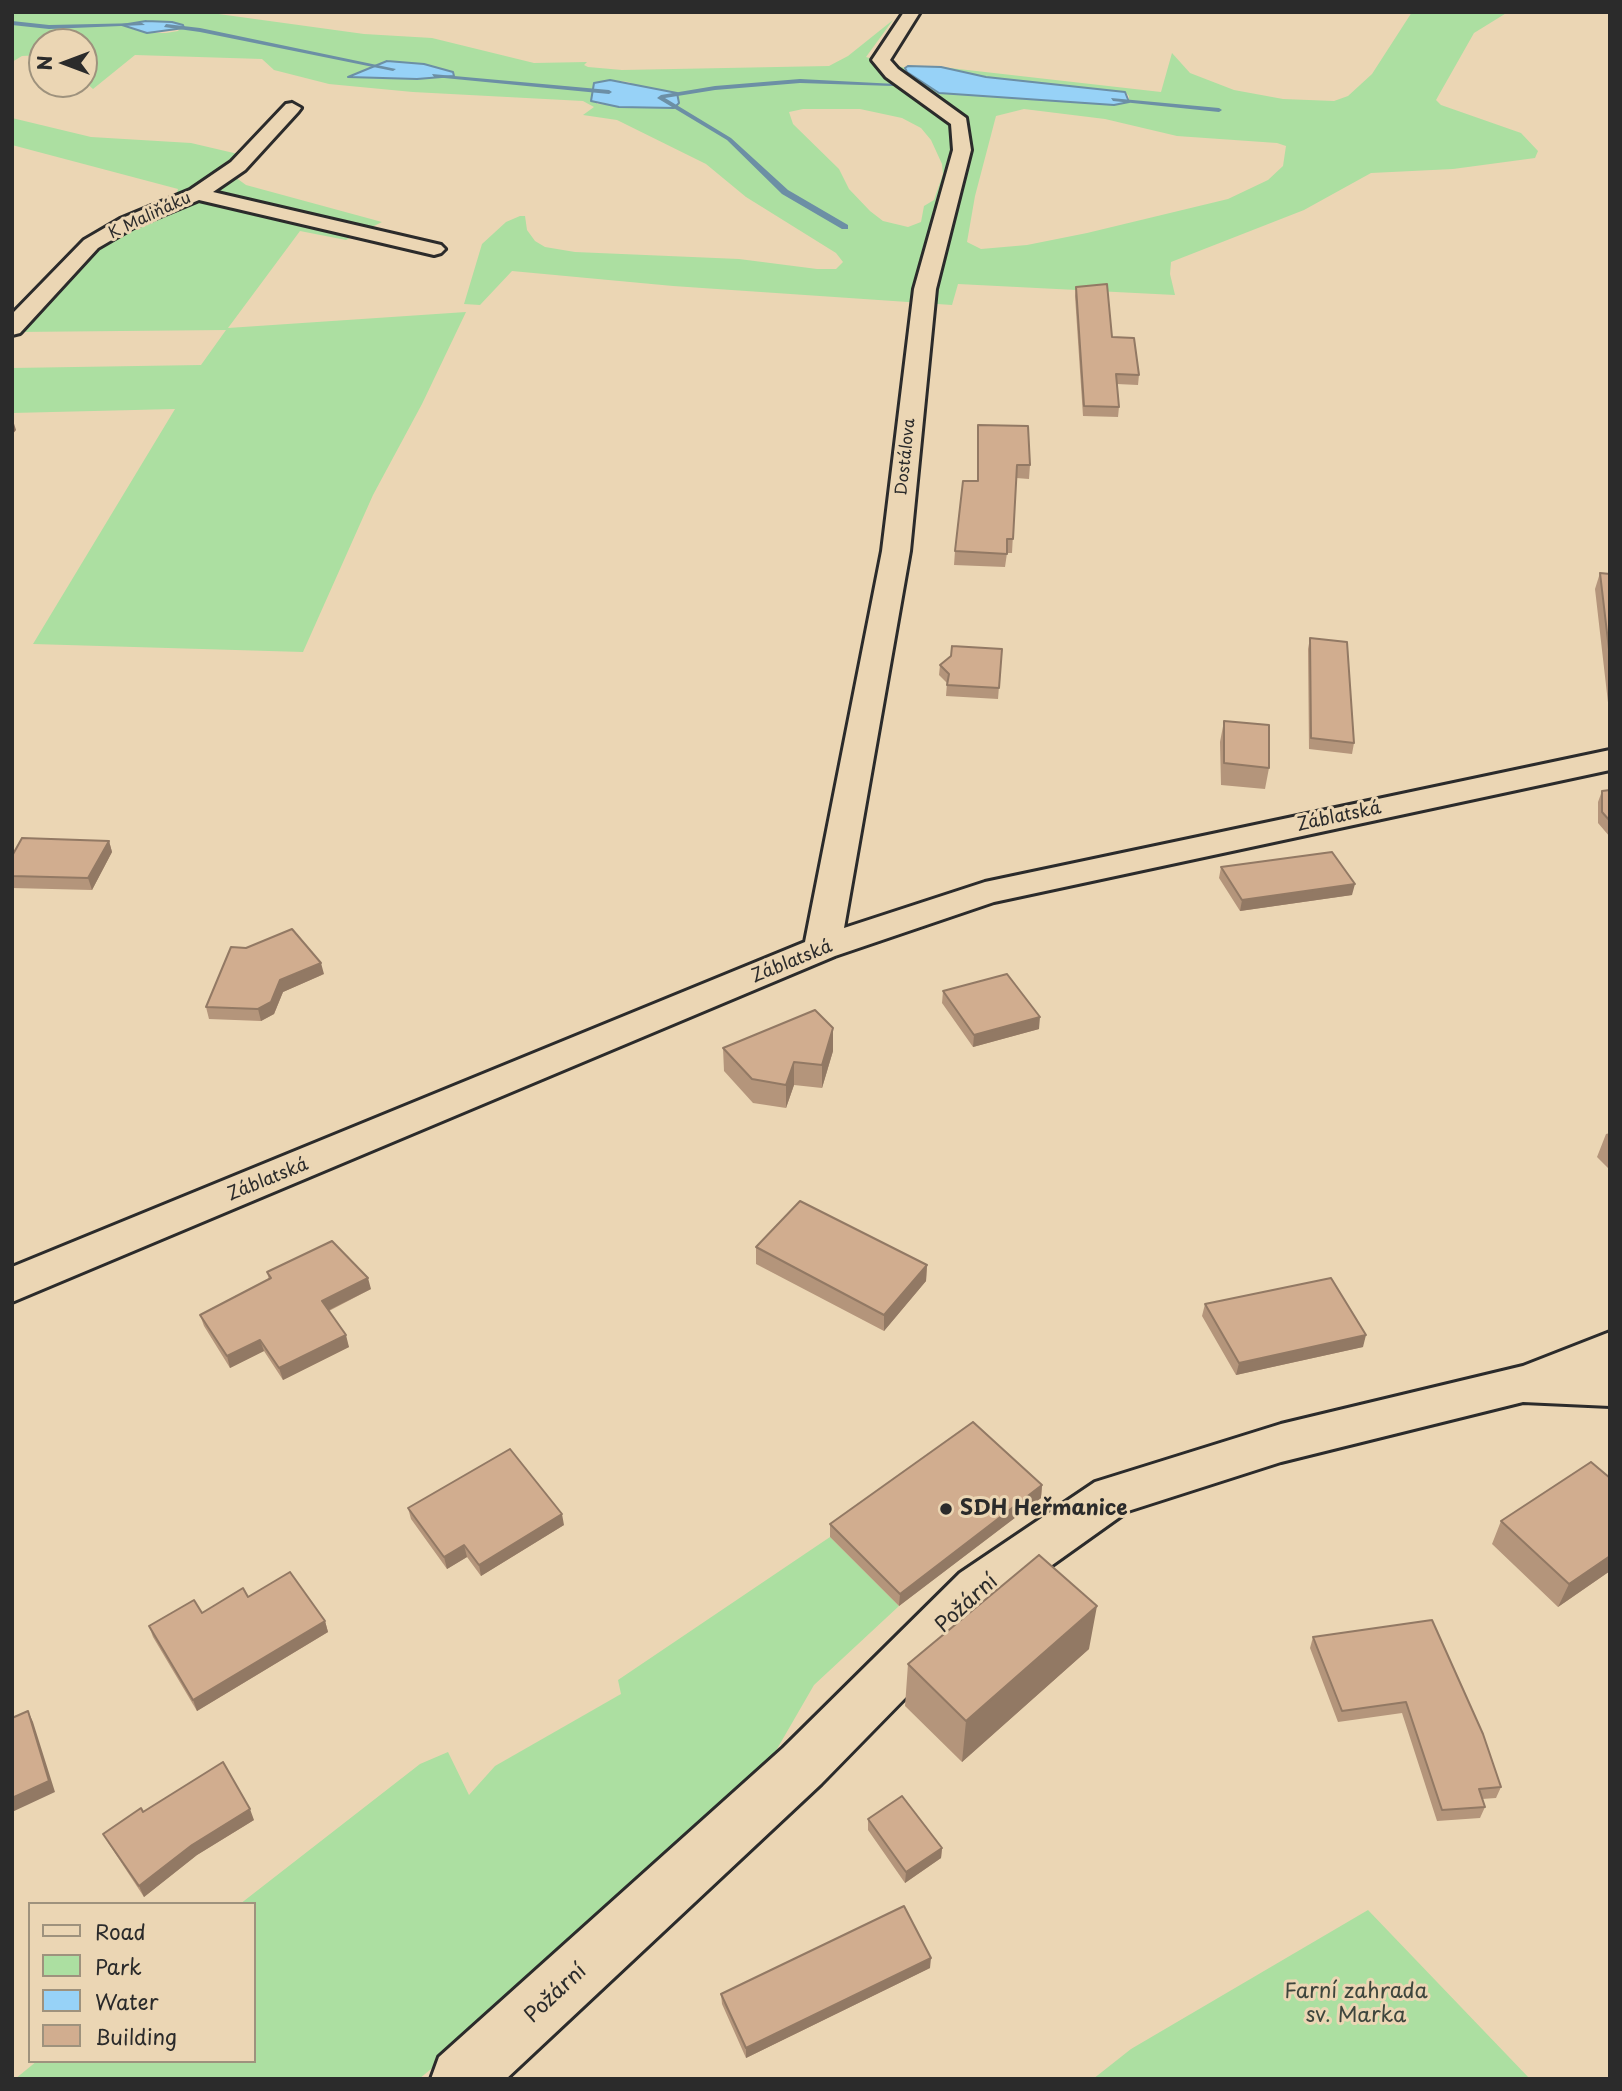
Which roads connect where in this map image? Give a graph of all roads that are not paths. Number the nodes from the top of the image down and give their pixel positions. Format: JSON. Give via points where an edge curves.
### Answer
{"nodes":[{"id":1,"x":912,"y":12,"type":"edge"},
{"id":2,"x":292,"y":108,"type":"dead end"},
{"id":3,"x":197,"y":194,"type":"junction"},
{"id":4,"x":434,"y":248,"type":"dead end"},
{"id":5,"x":12,"y":328,"type":"edge"},
{"id":6,"x":1610,"y":760,"type":"edge"},
{"id":7,"x":822,"y":948,"type":"junction"},
{"id":8,"x":12,"y":1286,"type":"edge"},
{"id":9,"x":1610,"y":1350,"type":"edge"},
{"id":10,"x":1523,"y":1384,"type":"junction"},
{"id":11,"x":1610,"y":1388,"type":"edge"},
{"id":12,"x":461,"y":2079,"type":"edge"}],
"edges":[{"from":1,"to":7,"type":"street","name":"Dostálova","via":[[881,60],[960,122],[962,150],[925,289],[896,551]]},
{"from":2,"to":3,"type":"street","name":"K Maliňáku","via":[[237,166]]},
{"from":3,"to":4,"type":"street"},
{"from":3,"to":5,"type":"street","name":"K Maliňáku","via":[[127,223],[91,244]]},
{"from":6,"to":7,"type":"street","name":"Záblatská","via":[[985,893]]},
{"from":7,"to":8,"type":"street","name":"Záblatská"},
{"from":9,"to":10,"type":"street"},
{"from":10,"to":11,"type":"street","name":"Požární"},
{"from":10,"to":12,"type":"street","name":"Požární","via":[[1281,1443],[1112,1496],[978,1588],[802,1766]]}]}
